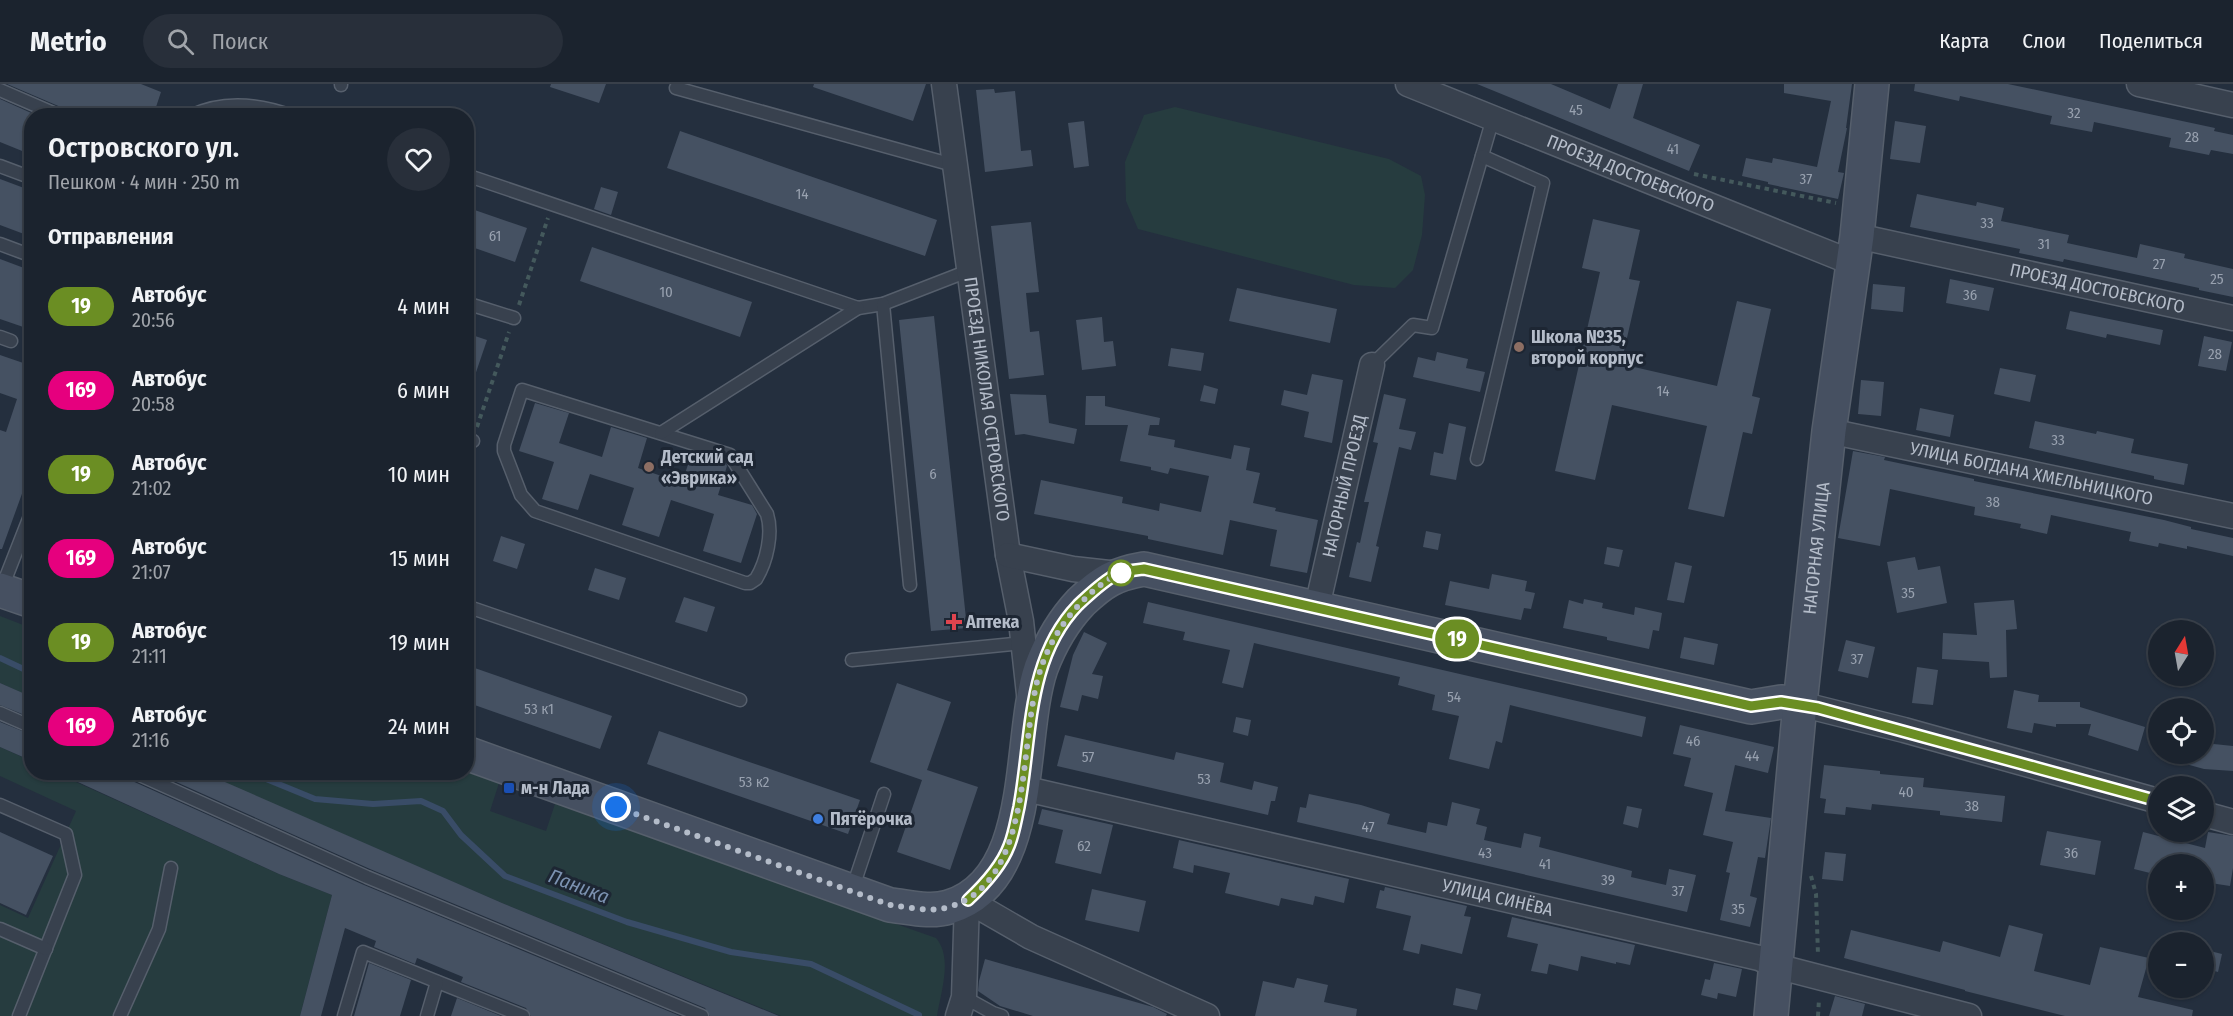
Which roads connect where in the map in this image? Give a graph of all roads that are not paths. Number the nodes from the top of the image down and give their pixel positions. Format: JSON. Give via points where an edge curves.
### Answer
{"nodes":[{"id":1,"x":944,"y":84,"type":"edge"},
{"id":2,"x":1408,"y":84,"type":"edge"},
{"id":3,"x":1872,"y":84,"type":"edge"},
{"id":4,"x":2139,"y":84,"type":"edge"},
{"id":5,"x":676,"y":88,"type":"dead end"},
{"id":6,"x":0,"y":90,"type":"edge"},
{"id":7,"x":2233,"y":105,"type":"edge"},
{"id":8,"x":42,"y":108,"type":"edge"},
{"id":9,"x":217,"y":108,"type":"edge"},
{"id":10,"x":267,"y":108,"type":"edge"},
{"id":11,"x":1493,"y":118,"type":"junction"},
{"id":12,"x":1482,"y":156,"type":"junction"},
{"id":13,"x":953,"y":165,"type":"junction"},
{"id":14,"x":0,"y":166,"type":"edge"},
{"id":15,"x":24,"y":175,"type":"edge"},
{"id":16,"x":474,"y":178,"type":"edge"},
{"id":17,"x":0,"y":244,"type":"edge"},
{"id":18,"x":1855,"y":249,"type":"junction"},
{"id":19,"x":24,"y":253,"type":"edge"},
{"id":20,"x":968,"y":271,"type":"junction"},
{"id":21,"x":883,"y":304,"type":"junction"},
{"id":22,"x":474,"y":306,"type":"edge"},
{"id":23,"x":858,"y":308,"type":"junction"},
{"id":24,"x":514,"y":318,"type":"dead end"},
{"id":25,"x":2233,"y":318,"type":"edge"},
{"id":26,"x":1372,"y":365,"type":"joint"},
{"id":27,"x":1829,"y":431,"type":"junction"},
{"id":28,"x":661,"y":433,"type":"junction"},
{"id":29,"x":1477,"y":459,"type":"dead end"},
{"id":30,"x":2233,"y":516,"type":"edge"},
{"id":31,"x":24,"y":532,"type":"edge"},
{"id":32,"x":1008,"y":555,"type":"junction"},
{"id":33,"x":1118,"y":574,"type":"junction"},
{"id":34,"x":910,"y":585,"type":"dead end"},
{"id":35,"x":1,"y":591,"type":"edge"},
{"id":36,"x":24,"y":598,"type":"edge"},
{"id":37,"x":1317,"y":607,"type":"junction"},
{"id":38,"x":474,"y":609,"type":"edge"},
{"id":39,"x":1023,"y":643,"type":"junction"},
{"id":40,"x":852,"y":660,"type":"dead end"},
{"id":41,"x":740,"y":700,"type":"dead end"},
{"id":42,"x":1800,"y":704,"type":"junction"},
{"id":43,"x":0,"y":713,"type":"edge"},
{"id":44,"x":1030,"y":714,"type":"junction"},
{"id":45,"x":24,"y":724,"type":"edge"},
{"id":46,"x":474,"y":756,"type":"edge"},
{"id":47,"x":150,"y":780,"type":"edge"},
{"id":48,"x":1022,"y":789,"type":"junction"},
{"id":49,"x":884,"y":794,"type":"dead end"},
{"id":50,"x":2148,"y":798,"type":"edge"},
{"id":51,"x":0,"y":805,"type":"edge"},
{"id":52,"x":2214,"y":817,"type":"edge"},
{"id":53,"x":2233,"y":822,"type":"edge"},
{"id":54,"x":171,"y":868,"type":"dead end"},
{"id":55,"x":852,"y":891,"type":"junction"},
{"id":56,"x":968,"y":900,"type":"junction"},
{"id":57,"x":0,"y":929,"type":"edge"},
{"id":58,"x":46,"y":949,"type":"junction"},
{"id":59,"x":1776,"y":966,"type":"junction"},
{"id":60,"x":437,"y":982,"type":"junction"},
{"id":61,"x":961,"y":1006,"type":"edge"},
{"id":62,"x":19,"y":1016,"type":"edge"},
{"id":63,"x":120,"y":1016,"type":"edge"},
{"id":64,"x":344,"y":1016,"type":"edge"},
{"id":65,"x":427,"y":1016,"type":"edge"},
{"id":66,"x":523,"y":1016,"type":"edge"},
{"id":67,"x":702,"y":1016,"type":"edge"},
{"id":68,"x":1002,"y":1016,"type":"edge"},
{"id":69,"x":1207,"y":1016,"type":"edge"},
{"id":70,"x":1771,"y":1016,"type":"edge"},
{"id":71,"x":1969,"y":1016,"type":"edge"}],
"edges":[{"from":1,"to":13,"type":"street","name":"ПРОЕЗД НИКОЛАЯ ОСТРОВСКОГО"},
{"from":2,"to":11,"type":"street","name":"ПРОЕЗД ДОСТОЕВСКОГО"},
{"from":3,"to":18,"type":"street","name":"НАГОРНАЯ УЛИЦА"},
{"from":4,"to":7,"type":"street"},
{"from":5,"to":13,"type":"lane"},
{"from":6,"to":8,"type":"lane"},
{"from":9,"to":10,"type":"lane"},
{"from":11,"to":12,"type":"lane"},
{"from":11,"to":18,"type":"street","name":"ПРОЕЗД ДОСТОЕВСКОГО"},
{"from":12,"to":26,"type":"lane","via":[[1432,328],[1413,325]]},
{"from":12,"to":29,"type":"lane","via":[[1543,183]]},
{"from":13,"to":20,"type":"street","name":"ПРОЕЗД НИКОЛАЯ ОСТРОВСКОГО"},
{"from":14,"to":15,"type":"lane"},
{"from":16,"to":23,"type":"lane"},
{"from":17,"to":19,"type":"lane"},
{"from":18,"to":25,"type":"street","name":"ПРОЕЗД ДОСТОЕВСКОГО"},
{"from":18,"to":27,"type":"street","name":"НАГОРНАЯ УЛИЦА"},
{"from":20,"to":21,"type":"lane"},
{"from":20,"to":32,"type":"street","name":"ПРОЕЗД НИКОЛАЯ ОСТРОВСКОГО"},
{"from":21,"to":23,"type":"lane"},
{"from":21,"to":34,"type":"lane"},
{"from":22,"to":24,"type":"lane"},
{"from":23,"to":28,"type":"lane"},
{"from":26,"to":37,"type":"street","name":"НАГОРНЫЙ ПРОЕЗД"},
{"from":27,"to":30,"type":"street","name":"УЛИЦА БОГДАНА ХМЕЛЬНИЦКОГО"},
{"from":27,"to":42,"type":"street","name":"НАГОРНАЯ УЛИЦА"},
{"from":28,"to":28,"type":"lane","via":[[730,455],[767,514],[771,534],[754,581],[745,583],[716,574],[534,511],[520,495],[504,451],[522,390]]},
{"from":31,"to":35,"type":"lane"},
{"from":32,"to":33,"type":"street"},
{"from":32,"to":39,"type":"street","name":"ПРОЕЗД НИКОЛАЯ ОСТРОВСКОГО"},
{"from":33,"to":37,"type":"street","via":[[1144,569]]},
{"from":33,"to":44,"type":"street","via":[[1071,612],[1055,637],[1041,669]]},
{"from":35,"to":36,"type":"street"},
{"from":37,"to":42,"type":"street","via":[[1751,706]]},
{"from":38,"to":41,"type":"lane"},
{"from":39,"to":40,"type":"lane"},
{"from":39,"to":44,"type":"street","name":"ПРОЕЗД НИКОЛАЯ ОСТРОВСКОГО"},
{"from":42,"to":50,"type":"street"},
{"from":42,"to":59,"type":"street","name":"НАГОРНАЯ УЛИЦА"},
{"from":43,"to":45,"type":"lane"},
{"from":44,"to":48,"type":"street"},
{"from":46,"to":55,"type":"street"},
{"from":47,"to":67,"type":"lane","via":[[367,877]]},
{"from":48,"to":56,"type":"street","via":[[1009,847],[987,882]]},
{"from":48,"to":59,"type":"street","name":"УЛИЦА СИНЁВА","via":[[1758,958]]},
{"from":49,"to":55,"type":"lane"},
{"from":51,"to":58,"type":"lane","via":[[66,834],[75,875]]},
{"from":52,"to":53,"type":"street"},
{"from":54,"to":63,"type":"lane","via":[[159,929]]},
{"from":55,"to":56,"type":"street","via":[[890,905],[929,910]]},
{"from":56,"to":61,"type":"street"},
{"from":56,"to":69,"type":"street","via":[[1031,937]]},
{"from":57,"to":58,"type":"lane"},
{"from":58,"to":62,"type":"lane"},
{"from":59,"to":70,"type":"street","name":"НАГОРНАЯ УЛИЦА"},
{"from":59,"to":71,"type":"street","name":"УЛИЦА СИНЁВА"},
{"from":60,"to":64,"type":"lane","via":[[363,952]]},
{"from":60,"to":65,"type":"lane"},
{"from":60,"to":66,"type":"lane"},
{"from":61,"to":68,"type":"lane"}]}
